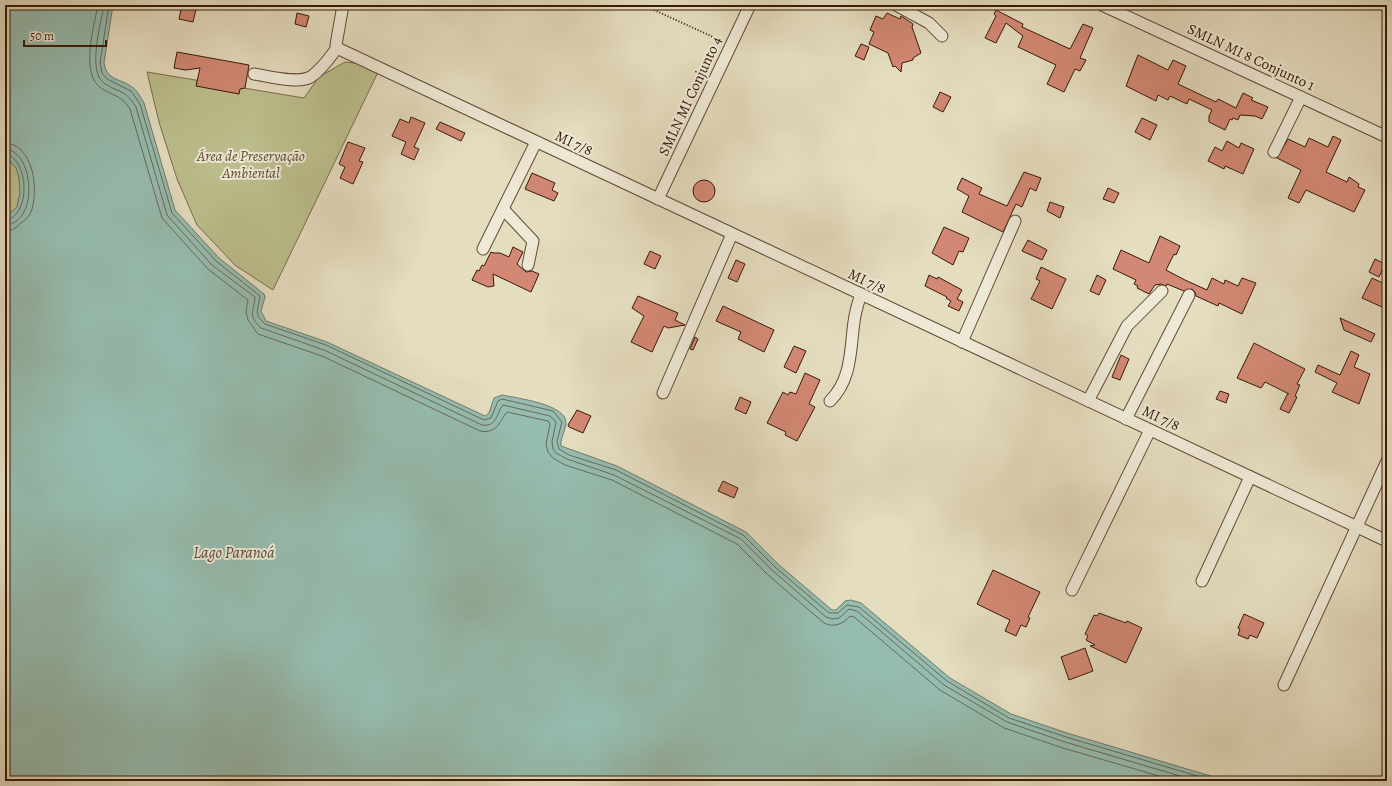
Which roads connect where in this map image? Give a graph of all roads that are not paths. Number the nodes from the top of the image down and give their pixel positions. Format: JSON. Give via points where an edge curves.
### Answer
{"nodes":[{"id":1,"x":344,"y":5,"type":"edge"},
{"id":2,"x":750,"y":5,"type":"edge"},
{"id":3,"x":896,"y":5,"type":"edge"},
{"id":4,"x":1102,"y":5,"type":"edge"},
{"id":5,"x":942,"y":36,"type":"dead end"},
{"id":6,"x":337,"y":47,"type":"junction"},
{"id":7,"x":254,"y":74,"type":"dead end"},
{"id":8,"x":1301,"y":97,"type":"junction"},
{"id":9,"x":1387,"y":137,"type":"edge"},
{"id":10,"x":536,"y":142,"type":"junction"},
{"id":11,"x":1274,"y":152,"type":"dead end"},
{"id":12,"x":658,"y":199,"type":"junction"},
{"id":13,"x":503,"y":209,"type":"junction"},
{"id":14,"x":1015,"y":221,"type":"dead end"},
{"id":15,"x":732,"y":234,"type":"junction"},
{"id":16,"x":483,"y":249,"type":"dead end"},
{"id":17,"x":528,"y":265,"type":"dead end"},
{"id":18,"x":1162,"y":291,"type":"dead end"},
{"id":19,"x":861,"y":294,"type":"junction"},
{"id":20,"x":1189,"y":295,"type":"dead end"},
{"id":21,"x":962,"y":342,"type":"junction"},
{"id":22,"x":663,"y":393,"type":"dead end"},
{"id":23,"x":830,"y":401,"type":"dead end"},
{"id":24,"x":1088,"y":401,"type":"junction"},
{"id":25,"x":1126,"y":419,"type":"junction"},
{"id":26,"x":1150,"y":430,"type":"junction"},
{"id":27,"x":1387,"y":460,"type":"edge"},
{"id":28,"x":1250,"y":477,"type":"junction"},
{"id":29,"x":1356,"y":526,"type":"junction"},
{"id":30,"x":1387,"y":541,"type":"edge"},
{"id":31,"x":1202,"y":581,"type":"dead end"},
{"id":32,"x":1072,"y":590,"type":"dead end"},
{"id":33,"x":1284,"y":685,"type":"dead end"}],
"edges":[{"from":1,"to":6,"type":"street"},
{"from":2,"to":12,"type":"street","name":"SMLN MI Conjunto 4"},
{"from":3,"to":5,"type":"street","via":[[929,23]]},
{"from":4,"to":8,"type":"street","name":"SMLN MI 8 Conjunto 1"},
{"from":6,"to":7,"type":"street","via":[[308,79],[298,81]]},
{"from":6,"to":10,"type":"street","name":"MI 7/8"},
{"from":8,"to":9,"type":"street","name":"SMLN MI 8 Conjunto 1"},
{"from":8,"to":11,"type":"street"},
{"from":10,"to":12,"type":"street","name":"MI 7/8"},
{"from":10,"to":13,"type":"street"},
{"from":12,"to":15,"type":"street","name":"MI 7/8"},
{"from":13,"to":16,"type":"street"},
{"from":13,"to":17,"type":"street","via":[[533,241]]},
{"from":14,"to":21,"type":"street"},
{"from":15,"to":19,"type":"street","name":"MI 7/8"},
{"from":15,"to":22,"type":"street"},
{"from":18,"to":24,"type":"street","via":[[1127,326]]},
{"from":19,"to":21,"type":"street","name":"MI 7/8"},
{"from":19,"to":23,"type":"street","via":[[854,320],[849,368],[844,382]]},
{"from":20,"to":25,"type":"street"},
{"from":21,"to":24,"type":"street","name":"MI 7/8"},
{"from":24,"to":25,"type":"street","name":"MI 7/8"},
{"from":25,"to":26,"type":"street","name":"MI 7/8"},
{"from":26,"to":28,"type":"street","name":"MI 7/8"},
{"from":26,"to":32,"type":"street"},
{"from":27,"to":29,"type":"street"},
{"from":28,"to":29,"type":"street","name":"MI 7/8"},
{"from":28,"to":31,"type":"street"},
{"from":29,"to":30,"type":"street","name":"MI 7/8"},
{"from":29,"to":33,"type":"street"}]}
